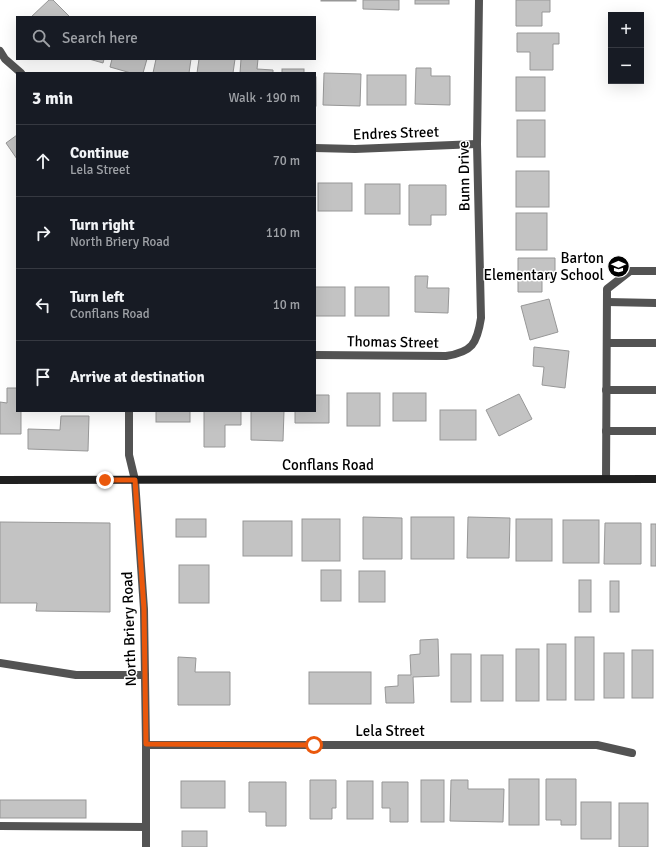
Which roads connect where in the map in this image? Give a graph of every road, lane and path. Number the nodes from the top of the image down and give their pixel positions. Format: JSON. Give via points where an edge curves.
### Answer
{"nodes":[{"id":1,"x":479,"y":0,"type":"edge"},
{"id":2,"x":0,"y":51,"type":"edge"},
{"id":3,"x":19,"y":72,"type":"edge"},
{"id":4,"x":477,"y":144,"type":"junction"},
{"id":5,"x":316,"y":148,"type":"edge"},
{"id":6,"x":656,"y":271,"type":"edge"},
{"id":7,"x":607,"y":302,"type":"junction"},
{"id":8,"x":656,"y":303,"type":"edge"},
{"id":9,"x":607,"y":343,"type":"junction"},
{"id":10,"x":656,"y":343,"type":"edge"},
{"id":11,"x":470,"y":348,"type":"joint"},
{"id":12,"x":316,"y":355,"type":"edge"},
{"id":13,"x":606,"y":390,"type":"junction"},
{"id":14,"x":656,"y":390,"type":"edge"},
{"id":15,"x":129,"y":412,"type":"edge"},
{"id":16,"x":606,"y":431,"type":"junction"},
{"id":17,"x":656,"y":431,"type":"edge"},
{"id":18,"x":606,"y":479,"type":"junction"},
{"id":19,"x":656,"y":479,"type":"edge"},
{"id":20,"x":0,"y":480,"type":"edge"},
{"id":21,"x":135,"y":480,"type":"junction"},
{"id":22,"x":0,"y":664,"type":"edge"},
{"id":23,"x":145,"y":675,"type":"junction"},
{"id":24,"x":146,"y":744,"type":"junction"},
{"id":25,"x":632,"y":753,"type":"dead end"},
{"id":26,"x":0,"y":826,"type":"edge"},
{"id":27,"x":146,"y":827,"type":"junction"},
{"id":28,"x":146,"y":847,"type":"edge"}],
"edges":[{"from":1,"to":4,"type":"street","name":"Bunn Drive"},
{"from":2,"to":3,"type":"street","via":[[4,59]]},
{"from":4,"to":5,"type":"street","name":"Endres Street"},
{"from":4,"to":11,"type":"street","name":"Bunn Drive","via":[[481,318],[480,329]]},
{"from":6,"to":7,"type":"street","via":[[630,271],[607,289]]},
{"from":7,"to":8,"type":"street"},
{"from":7,"to":9,"type":"street"},
{"from":9,"to":10,"type":"street"},
{"from":9,"to":13,"type":"street"},
{"from":11,"to":12,"type":"street","name":"Thomas Street","via":[[456,355],[446,356]]},
{"from":13,"to":14,"type":"street"},
{"from":13,"to":16,"type":"street"},
{"from":15,"to":21,"type":"street","name":"North Briery Road","via":[[129,455]]},
{"from":16,"to":17,"type":"street"},
{"from":16,"to":18,"type":"street"},
{"from":18,"to":19,"type":"main road","name":"Conflans Road"},
{"from":18,"to":21,"type":"main road","name":"Conflans Road"},
{"from":20,"to":21,"type":"main road","name":"Conflans Road"},
{"from":21,"to":23,"type":"street","name":"North Briery Road","via":[[144,609]]},
{"from":22,"to":23,"type":"street","via":[[76,675]]},
{"from":23,"to":24,"type":"street","name":"North Briery Road"},
{"from":24,"to":25,"type":"street","name":"Lela Street","via":[[597,745]]},
{"from":24,"to":27,"type":"street","name":"North Briery Road"},
{"from":26,"to":27,"type":"street"},
{"from":27,"to":28,"type":"street","name":"North Briery Road"}]}
